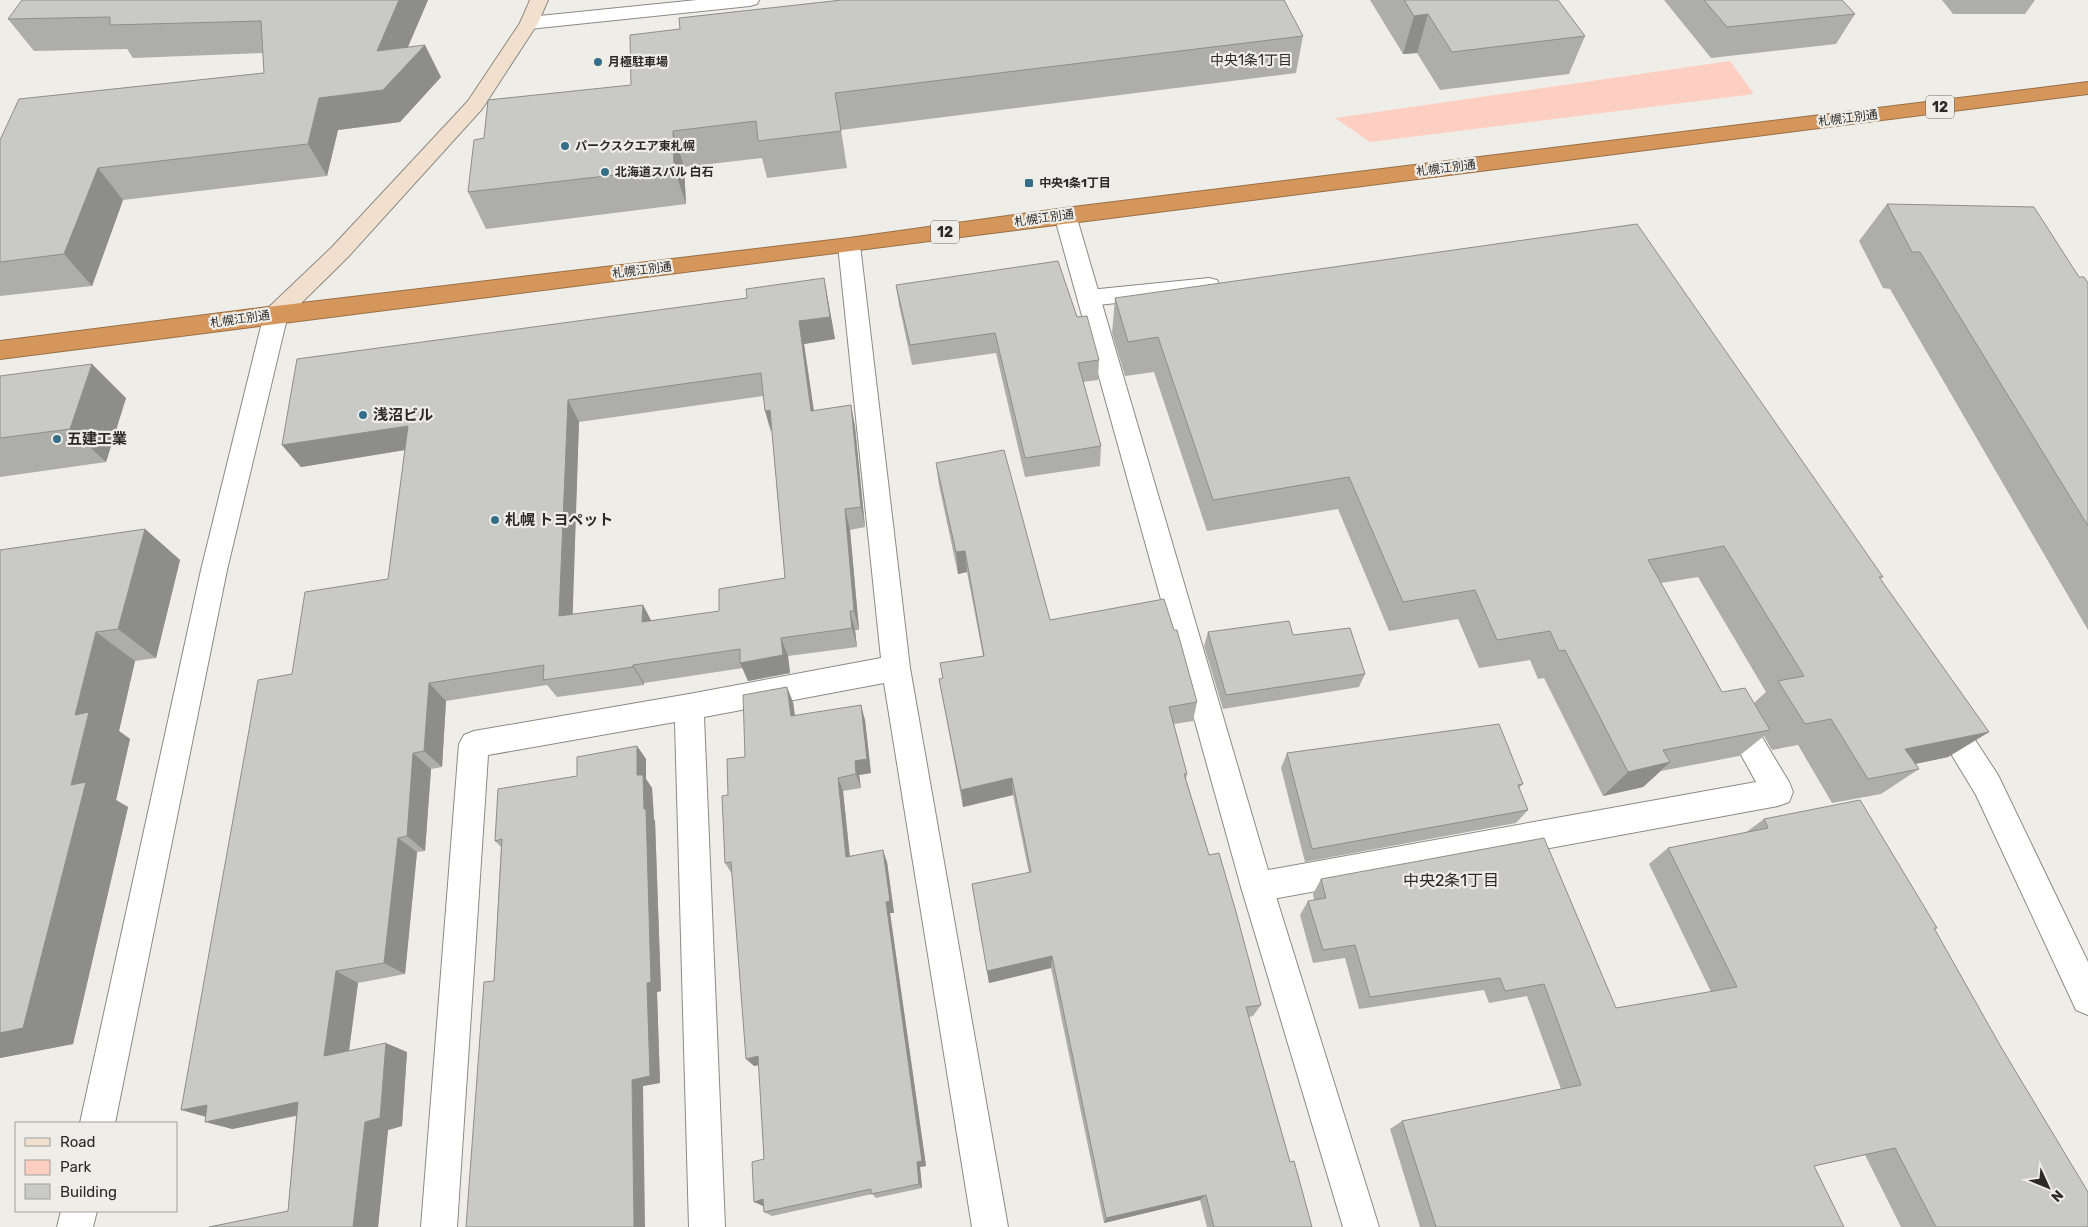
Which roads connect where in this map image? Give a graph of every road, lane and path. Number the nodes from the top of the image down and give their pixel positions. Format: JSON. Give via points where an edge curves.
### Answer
{"nodes":[{"id":1,"x":539,"y":0,"type":"edge"},
{"id":2,"x":750,"y":0,"type":"edge"},
{"id":3,"x":529,"y":23,"type":"junction"},
{"id":4,"x":2088,"y":88,"type":"edge"},
{"id":5,"x":1065,"y":215,"type":"junction"},
{"id":6,"x":849,"y":245,"type":"junction"},
{"id":7,"x":1236,"y":283,"type":"edge"},
{"id":8,"x":1089,"y":298,"type":"junction"},
{"id":9,"x":276,"y":314,"type":"junction"},
{"id":10,"x":0,"y":350,"type":"edge"},
{"id":11,"x":896,"y":668,"type":"junction"},
{"id":12,"x":1720,"y":692,"type":"edge"},
{"id":13,"x":1929,"y":693,"type":"edge"},
{"id":14,"x":689,"y":707,"type":"junction"},
{"id":15,"x":1257,"y":887,"type":"junction"},
{"id":16,"x":2088,"y":998,"type":"edge"},
{"id":17,"x":97,"y":1122,"type":"edge"},
{"id":18,"x":79,"y":1212,"type":"edge"},
{"id":19,"x":75,"y":1227,"type":"edge"},
{"id":20,"x":439,"y":1227,"type":"edge"},
{"id":21,"x":706,"y":1227,"type":"edge"},
{"id":22,"x":990,"y":1227,"type":"edge"},
{"id":23,"x":1362,"y":1227,"type":"edge"}],
"edges":[{"from":1,"to":3,"type":"street"},
{"from":2,"to":3,"type":"street"},
{"from":3,"to":9,"type":"street","via":[[475,105],[340,252]]},
{"from":4,"to":5,"type":"highway","name":"札幌江別通","number":"12"},
{"from":5,"to":6,"type":"highway","name":"札幌江別通","number":"12"},
{"from":5,"to":8,"type":"street"},
{"from":6,"to":9,"type":"highway","name":"札幌江別通","number":"12"},
{"from":6,"to":11,"type":"street"},
{"from":7,"to":8,"type":"street"},
{"from":8,"to":15,"type":"street"},
{"from":9,"to":10,"type":"highway","name":"札幌江別通","number":"12"},
{"from":9,"to":17,"type":"street","via":[[214,570]]},
{"from":11,"to":14,"type":"street"},
{"from":11,"to":22,"type":"street"},
{"from":12,"to":15,"type":"street","via":[[1778,792]]},
{"from":13,"to":16,"type":"street","via":[[1987,785]]},
{"from":14,"to":20,"type":"street","via":[[474,744]]},
{"from":14,"to":21,"type":"street"},
{"from":15,"to":23,"type":"street"},
{"from":18,"to":19,"type":"street"}]}
